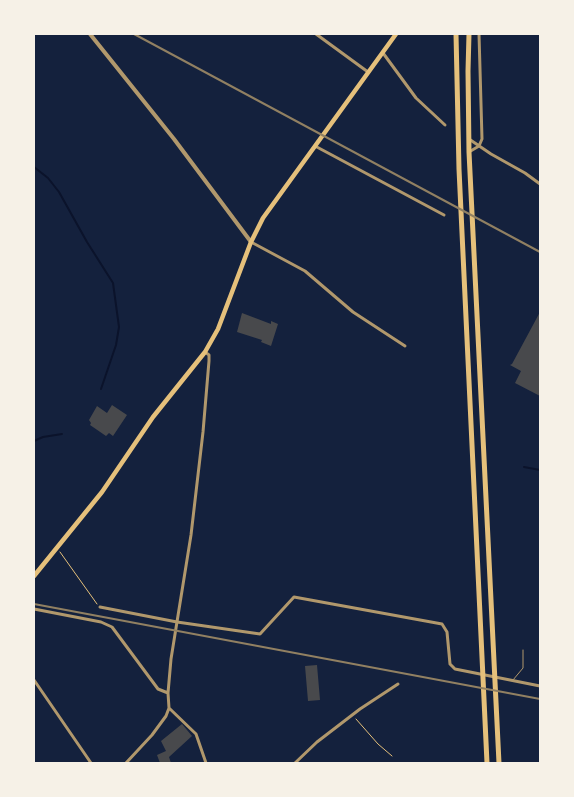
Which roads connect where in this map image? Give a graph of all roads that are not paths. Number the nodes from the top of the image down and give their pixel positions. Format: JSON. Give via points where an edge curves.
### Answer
{"nodes":[{"id":1,"x":90,"y":34,"type":"edge"},
{"id":2,"x":316,"y":34,"type":"edge"},
{"id":3,"x":396,"y":34,"type":"edge"},
{"id":4,"x":456,"y":34,"type":"edge"},
{"id":5,"x":469,"y":34,"type":"edge"},
{"id":6,"x":478,"y":34,"type":"edge"},
{"id":7,"x":382,"y":53,"type":"junction"},
{"id":8,"x":369,"y":72,"type":"junction"},
{"id":9,"x":445,"y":126,"type":"dead end"},
{"id":10,"x":469,"y":139,"type":"junction"},
{"id":11,"x":315,"y":146,"type":"junction"},
{"id":12,"x":479,"y":146,"type":"junction"},
{"id":13,"x":469,"y":152,"type":"junction"},
{"id":14,"x":540,"y":184,"type":"edge"},
{"id":15,"x":444,"y":215,"type":"dead end"},
{"id":16,"x":251,"y":242,"type":"junction"},
{"id":17,"x":405,"y":346,"type":"dead end"},
{"id":18,"x":205,"y":352,"type":"junction"},
{"id":19,"x":35,"y":574,"type":"edge"},
{"id":20,"x":100,"y":607,"type":"road end"},
{"id":21,"x":34,"y":609,"type":"edge"},
{"id":22,"x":177,"y":622,"type":"junction"},
{"id":23,"x":523,"y":650,"type":"dead end"},
{"id":24,"x":34,"y":680,"type":"edge"},
{"id":25,"x":513,"y":681,"type":"junction"},
{"id":26,"x":398,"y":684,"type":"dead end"},
{"id":27,"x":540,"y":686,"type":"edge"},
{"id":28,"x":168,"y":693,"type":"junction"},
{"id":29,"x":169,"y":708,"type":"junction"},
{"id":30,"x":91,"y":763,"type":"edge"},
{"id":31,"x":126,"y":763,"type":"edge"},
{"id":32,"x":206,"y":763,"type":"edge"},
{"id":33,"x":295,"y":763,"type":"edge"},
{"id":34,"x":488,"y":763,"type":"edge"},
{"id":35,"x":499,"y":763,"type":"edge"}],
"edges":[{"from":1,"to":16,"type":"street"},
{"from":2,"to":8,"type":"street"},
{"from":3,"to":7,"type":"main road"},
{"from":4,"to":34,"type":"highway","via":[[459,169]]},
{"from":5,"to":10,"type":"highway"},
{"from":6,"to":12,"type":"street","via":[[482,139]]},
{"from":7,"to":8,"type":"main road"},
{"from":7,"to":9,"type":"street","via":[[416,98]]},
{"from":8,"to":11,"type":"main road"},
{"from":10,"to":12,"type":"street"},
{"from":10,"to":13,"type":"highway"},
{"from":11,"to":15,"type":"street"},
{"from":11,"to":16,"type":"main road","via":[[274,202]]},
{"from":12,"to":13,"type":"street"},
{"from":12,"to":14,"type":"street"},
{"from":13,"to":35,"type":"highway"},
{"from":16,"to":17,"type":"street","via":[[304,271],[353,312]]},
{"from":16,"to":18,"type":"main road","via":[[218,329]]},
{"from":18,"to":19,"type":"main road","via":[[153,417],[102,492]]},
{"from":18,"to":22,"type":"street","via":[[209,361],[203,432]]},
{"from":20,"to":22,"type":"street"},
{"from":21,"to":28,"type":"street","via":[[112,627],[158,689]]},
{"from":22,"to":25,"type":"street","via":[[260,634],[294,597],[442,624],[447,632],[450,664],[455,669]]},
{"from":22,"to":28,"type":"street"},
{"from":23,"to":25,"type":"lane","via":[[523,668]]},
{"from":24,"to":30,"type":"street"},
{"from":25,"to":27,"type":"street"},
{"from":26,"to":33,"type":"street","via":[[316,742]]},
{"from":28,"to":29,"type":"street"},
{"from":29,"to":31,"type":"street","via":[[152,735]]},
{"from":29,"to":32,"type":"street","via":[[196,734]]}]}
